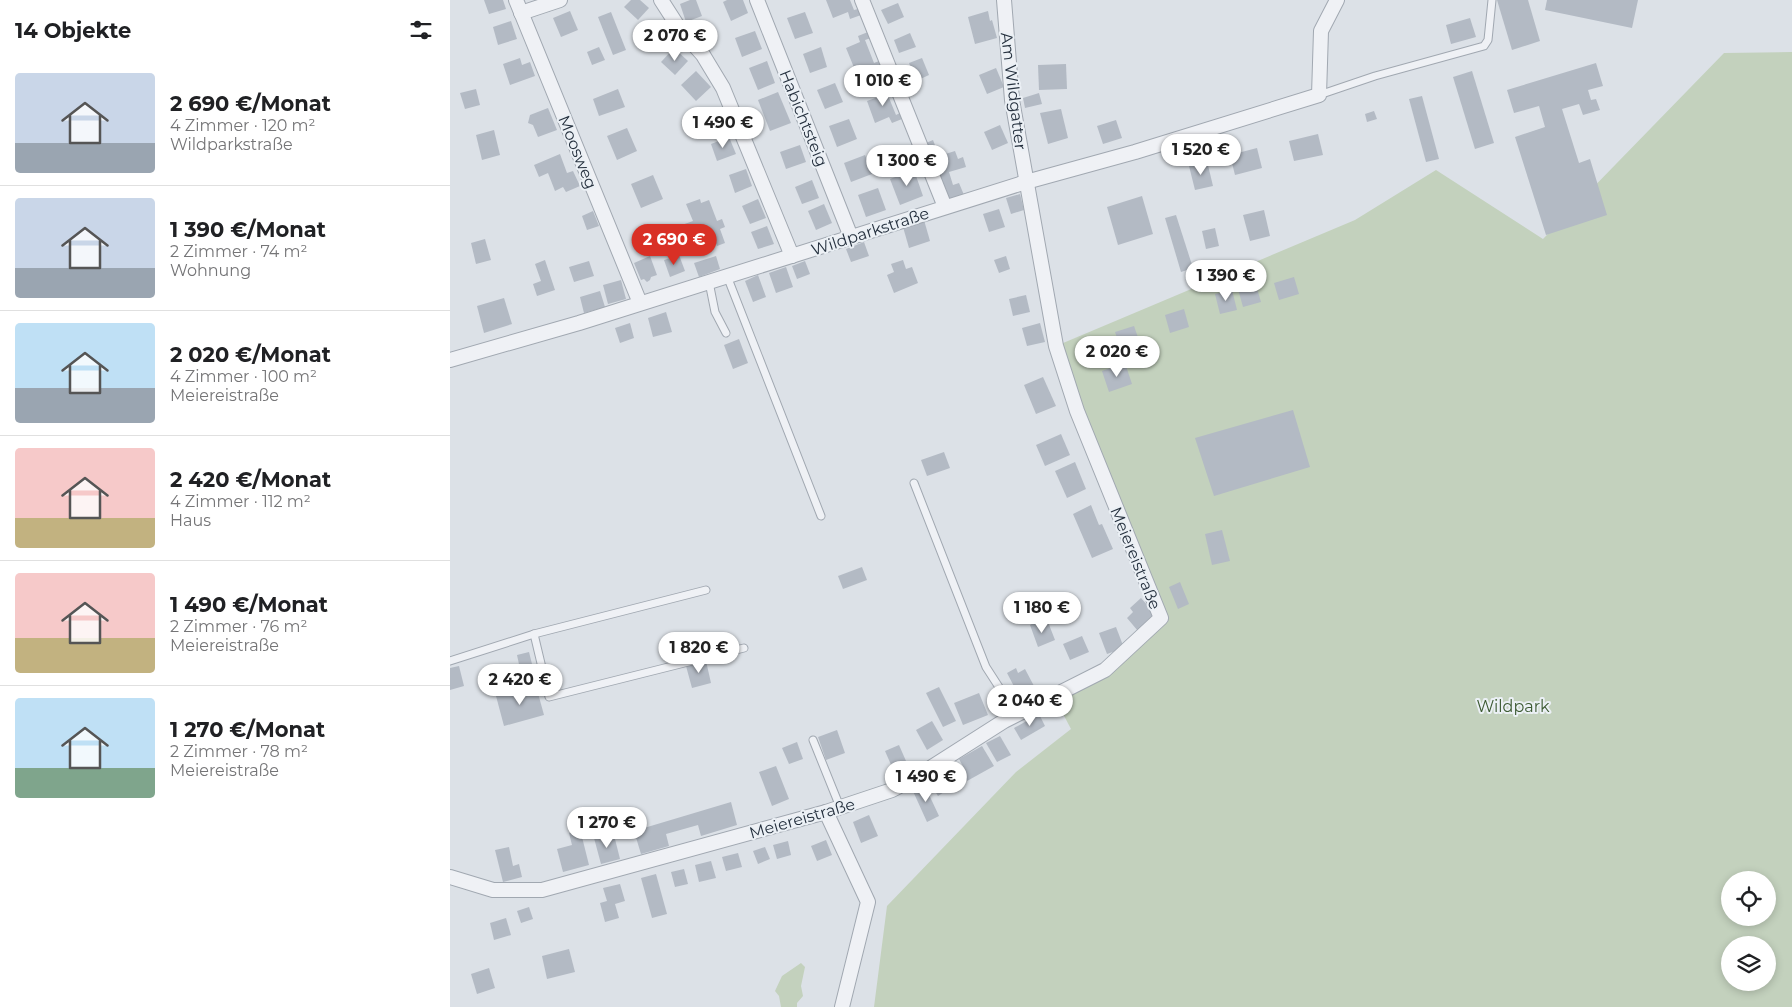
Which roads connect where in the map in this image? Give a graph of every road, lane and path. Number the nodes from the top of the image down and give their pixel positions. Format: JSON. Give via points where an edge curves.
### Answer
{"nodes":[{"id":1,"x":516,"y":0,"type":"edge"},
{"id":2,"x":560,"y":0,"type":"edge"},
{"id":3,"x":661,"y":0,"type":"edge"},
{"id":4,"x":757,"y":0,"type":"edge"},
{"id":5,"x":862,"y":0,"type":"edge"},
{"id":6,"x":1004,"y":0,"type":"edge"},
{"id":7,"x":1337,"y":0,"type":"edge"},
{"id":8,"x":1492,"y":0,"type":"edge"},
{"id":9,"x":521,"y":13,"type":"junction"},
{"id":10,"x":1319,"y":95,"type":"junction"},
{"id":11,"x":1026,"y":182,"type":"junction"},
{"id":12,"x":945,"y":207,"type":"junction"},
{"id":13,"x":851,"y":237,"type":"junction"},
{"id":14,"x":792,"y":256,"type":"junction"},
{"id":15,"x":727,"y":276,"type":"junction"},
{"id":16,"x":709,"y":282,"type":"junction"},
{"id":17,"x":640,"y":303,"type":"junction"},
{"id":18,"x":726,"y":333,"type":"dead end"},
{"id":19,"x":450,"y":360,"type":"edge"},
{"id":20,"x":914,"y":483,"type":"dead end"},
{"id":21,"x":821,"y":516,"type":"dead end"},
{"id":22,"x":706,"y":590,"type":"dead end"},
{"id":23,"x":534,"y":634,"type":"junction"},
{"id":24,"x":744,"y":648,"type":"dead end"},
{"id":25,"x":450,"y":661,"type":"edge"},
{"id":26,"x":1017,"y":715,"type":"junction"},
{"id":27,"x":813,"y":740,"type":"dead end"},
{"id":28,"x":840,"y":807,"type":"junction"},
{"id":29,"x":826,"y":812,"type":"junction"},
{"id":30,"x":450,"y":878,"type":"edge"},
{"id":31,"x":842,"y":1007,"type":"edge"}],
"edges":[{"from":1,"to":9,"type":"street","name":"Moosweg"},
{"from":2,"to":9,"type":"street"},
{"from":3,"to":14,"type":"street","via":[[724,88]]},
{"from":4,"to":13,"type":"street","name":"Habichtsteig"},
{"from":5,"to":12,"type":"street"},
{"from":6,"to":11,"type":"street","name":"Am Wildgatter","via":[[1012,100]]},
{"from":7,"to":10,"type":"street","via":[[1321,31]]},
{"from":8,"to":10,"type":"lane","via":[[1488,40],[1484,46]]},
{"from":9,"to":17,"type":"street","name":"Moosweg"},
{"from":10,"to":11,"type":"street","name":"Wildparkstraße"},
{"from":11,"to":12,"type":"street","name":"Wildparkstraße"},
{"from":11,"to":26,"type":"street","name":"Meiereistraße","via":[[1056,346],[1077,411],[1161,618],[1105,670]]},
{"from":12,"to":13,"type":"street","name":"Wildparkstraße"},
{"from":13,"to":14,"type":"street","name":"Wildparkstraße"},
{"from":14,"to":15,"type":"street","name":"Wildparkstraße"},
{"from":15,"to":16,"type":"street","name":"Wildparkstraße"},
{"from":15,"to":21,"type":"lane"},
{"from":16,"to":17,"type":"street","name":"Wildparkstraße"},
{"from":16,"to":18,"type":"lane","via":[[715,312]]},
{"from":17,"to":19,"type":"street","name":"Wildparkstraße"},
{"from":20,"to":26,"type":"lane","via":[[986,667]]},
{"from":22,"to":23,"type":"lane"},
{"from":23,"to":24,"type":"lane","via":[[549,697]]},
{"from":23,"to":25,"type":"lane"},
{"from":26,"to":28,"type":"street","name":"Meiereistraße","via":[[892,790]]},
{"from":27,"to":28,"type":"lane"},
{"from":28,"to":29,"type":"street","name":"Meiereistraße"},
{"from":29,"to":30,"type":"street","name":"Meiereistraße","via":[[542,890],[492,890]]},
{"from":29,"to":31,"type":"street","via":[[868,902]]}]}
